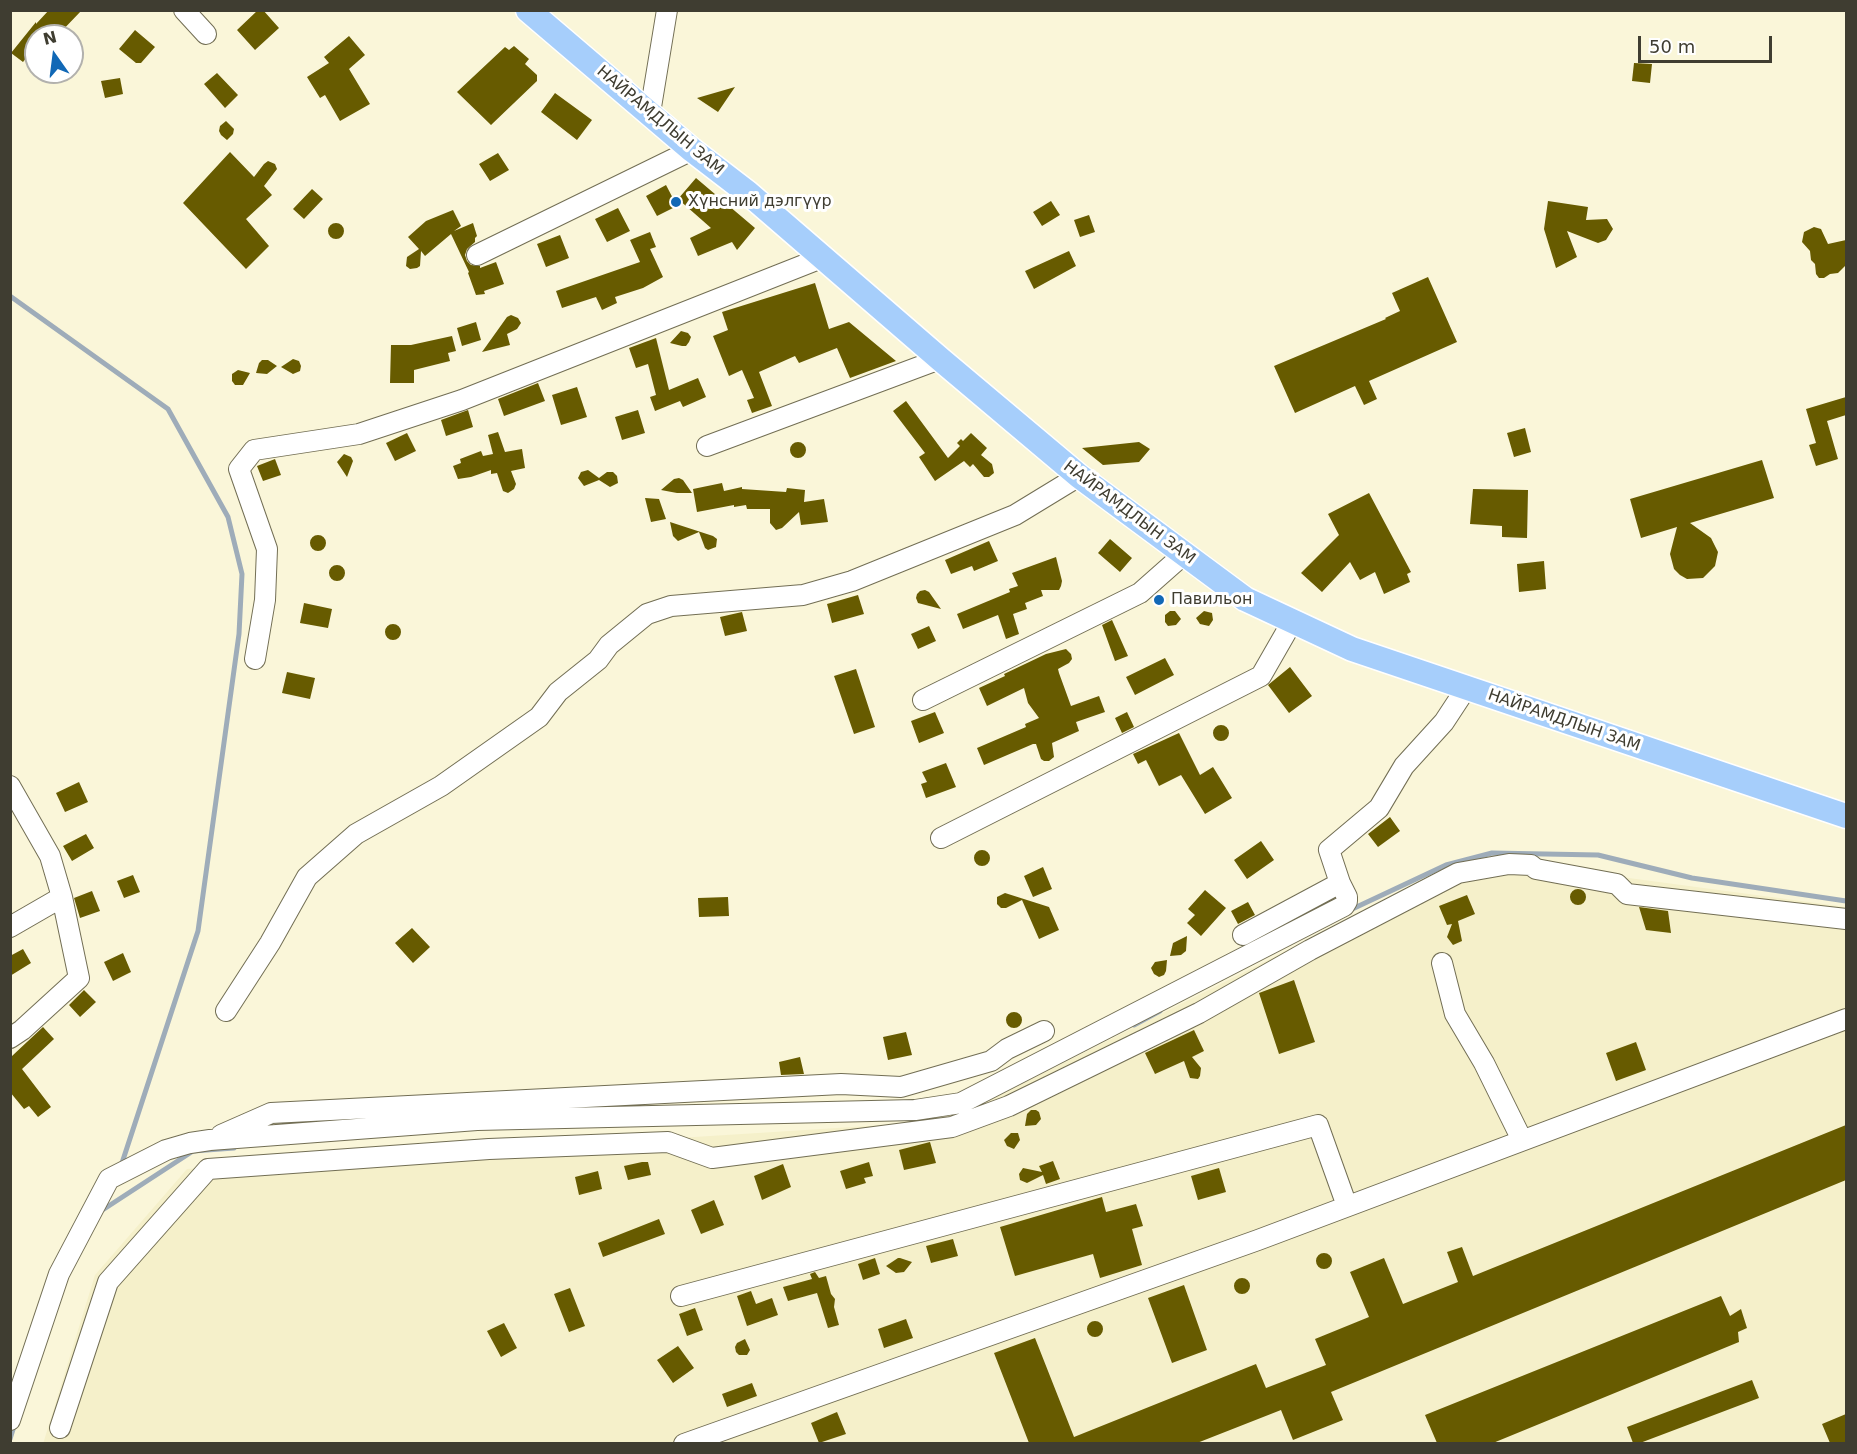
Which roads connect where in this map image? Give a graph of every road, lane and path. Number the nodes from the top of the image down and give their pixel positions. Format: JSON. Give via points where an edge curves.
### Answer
{"nodes":[{"id":1,"x":184,"y":10,"type":"edge"},
{"id":2,"x":528,"y":10,"type":"edge"},
{"id":3,"x":668,"y":10,"type":"edge"},
{"id":4,"x":206,"y":34,"type":"dead end"},
{"id":5,"x":650,"y":113,"type":"junction"},
{"id":6,"x":692,"y":150,"type":"junction"},
{"id":7,"x":477,"y":255,"type":"dead end"},
{"id":8,"x":824,"y":257,"type":"junction"},
{"id":9,"x":940,"y":359,"type":"junction"},
{"id":10,"x":707,"y":446,"type":"dead end"},
{"id":11,"x":1079,"y":476,"type":"junction"},
{"id":12,"x":1183,"y":555,"type":"junction"},
{"id":13,"x":1292,"y":622,"type":"junction"},
{"id":14,"x":255,"y":658,"type":"dead end"},
{"id":15,"x":1467,"y":687,"type":"junction"},
{"id":16,"x":923,"y":700,"type":"dead end"},
{"id":17,"x":10,"y":786,"type":"edge"},
{"id":18,"x":1846,"y":816,"type":"edge"},
{"id":19,"x":941,"y":838,"type":"dead end"},
{"id":20,"x":1340,"y":883,"type":"junction"},
{"id":21,"x":62,"y":897,"type":"junction"},
{"id":22,"x":1846,"y":919,"type":"edge"},
{"id":23,"x":10,"y":927,"type":"edge"},
{"id":24,"x":1243,"y":935,"type":"dead end"},
{"id":25,"x":1442,"y":963,"type":"dead end"},
{"id":26,"x":226,"y":1011,"type":"dead end"},
{"id":27,"x":1846,"y":1019,"type":"edge"},
{"id":28,"x":1044,"y":1031,"type":"dead end"},
{"id":29,"x":10,"y":1038,"type":"edge"},
{"id":30,"x":210,"y":1140,"type":"junction"},
{"id":31,"x":1522,"y":1140,"type":"junction"},
{"id":32,"x":1347,"y":1206,"type":"junction"},
{"id":33,"x":681,"y":1296,"type":"dead end"},
{"id":34,"x":10,"y":1420,"type":"edge"},
{"id":35,"x":60,"y":1428,"type":"dead end"},
{"id":36,"x":684,"y":1443,"type":"edge"}],
"edges":[{"from":1,"to":4,"type":"street"},
{"from":2,"to":5,"type":"main road","name":"НАЙРАМДЛЫН ЗАМ"},
{"from":3,"to":5,"type":"street"},
{"from":5,"to":6,"type":"main road","name":"НАЙРАМДЛЫН ЗАМ"},
{"from":6,"to":7,"type":"street"},
{"from":6,"to":8,"type":"main road","name":"НАЙРАМДЛЫН ЗАМ"},
{"from":8,"to":9,"type":"main road","name":"НАЙРАМДЛЫН ЗАМ"},
{"from":8,"to":14,"type":"street","via":[[462,400],[359,434],[254,450],[239,469],[267,549],[266,600]]},
{"from":9,"to":10,"type":"street"},
{"from":9,"to":11,"type":"main road","name":"НАЙРАМДЛЫН ЗАМ"},
{"from":11,"to":12,"type":"main road","name":"НАЙРАМДЛЫН ЗАМ"},
{"from":11,"to":26,"type":"street","via":[[1015,515],[852,581],[803,595],[671,606],[647,614],[558,692],[539,717],[441,786],[356,834],[307,877]]},
{"from":12,"to":13,"type":"main road","name":"НАЙРАМДЛЫН ЗАМ","via":[[1245,599]]},
{"from":12,"to":16,"type":"street","via":[[1140,593]]},
{"from":13,"to":15,"type":"main road","name":"НАЙРАМДЛЫН ЗАМ","via":[[1352,649]]},
{"from":13,"to":19,"type":"street","via":[[1261,676]]},
{"from":15,"to":18,"type":"main road","name":"НАЙРАМДЛЫН ЗАМ"},
{"from":15,"to":20,"type":"street","via":[[1444,722],[1404,766],[1379,808],[1329,849]]},
{"from":17,"to":21,"type":"street","via":[[50,856]]},
{"from":20,"to":24,"type":"street"},
{"from":20,"to":30,"type":"street","via":[[1347,897],[1344,906],[961,1103],[915,1110],[477,1120]]},
{"from":21,"to":23,"type":"street"},
{"from":21,"to":29,"type":"street","via":[[79,978]]},
{"from":22,"to":35,"type":"street","via":[[1627,894],[1617,884],[1531,865],[1509,864],[1458,873],[1199,1013],[1009,1106],[952,1127],[712,1158],[668,1142],[489,1149],[208,1169],[108,1282]]},
{"from":25,"to":31,"type":"street","via":[[1455,1014]]},
{"from":27,"to":31,"type":"street"},
{"from":28,"to":30,"type":"street","via":[[991,1061],[901,1088],[841,1084],[271,1113]]},
{"from":30,"to":34,"type":"street","via":[[166,1150],[109,1179],[59,1274]]},
{"from":31,"to":32,"type":"street"},
{"from":32,"to":33,"type":"street","via":[[1318,1125]]},
{"from":32,"to":36,"type":"street"}]}
